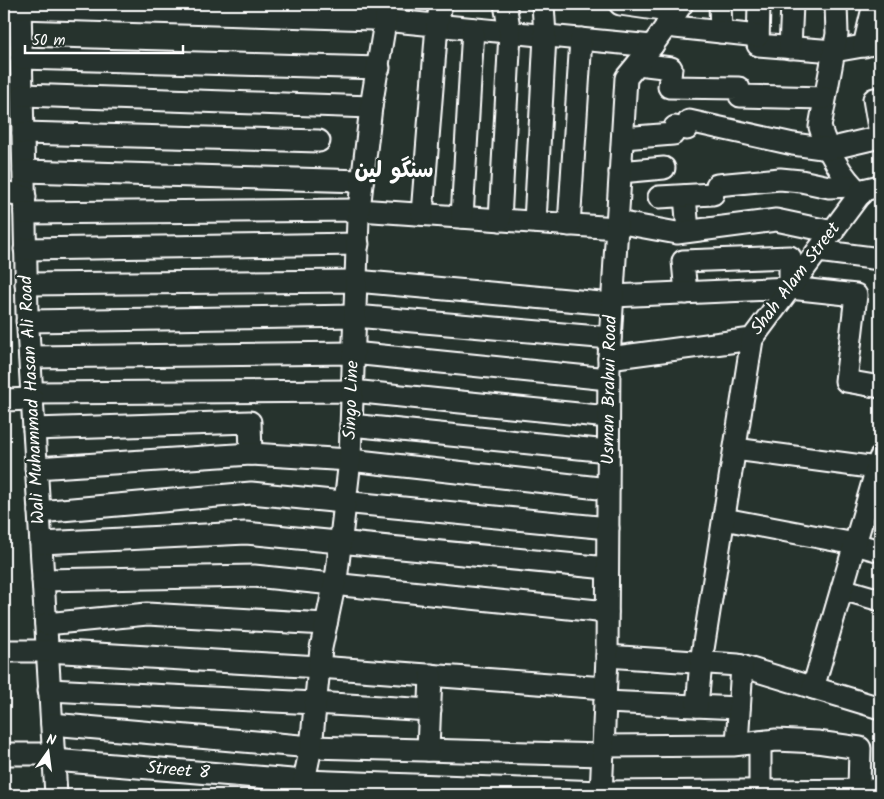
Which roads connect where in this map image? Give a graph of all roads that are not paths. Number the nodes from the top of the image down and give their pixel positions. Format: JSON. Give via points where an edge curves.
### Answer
{"nodes":[{"id":1,"x":441,"y":4,"type":"edge"},
{"id":2,"x":505,"y":4,"type":"edge"},
{"id":3,"x":544,"y":4,"type":"edge"},
{"id":4,"x":620,"y":4,"type":"edge"},
{"id":5,"x":720,"y":4,"type":"edge"},
{"id":6,"x":759,"y":4,"type":"edge"},
{"id":7,"x":792,"y":4,"type":"edge"},
{"id":8,"x":836,"y":4,"type":"edge"},
{"id":9,"x":874,"y":4,"type":"edge"},
{"id":10,"x":20,"y":6,"type":"edge"},
{"id":11,"x":103,"y":7,"type":"edge"},
{"id":12,"x":141,"y":8,"type":"edge"},
{"id":13,"x":182,"y":8,"type":"edge"},
{"id":14,"x":220,"y":9,"type":"edge"},
{"id":15,"x":255,"y":9,"type":"edge"},
{"id":16,"x":291,"y":10,"type":"edge"},
{"id":17,"x":327,"y":11,"type":"edge"},
{"id":18,"x":387,"y":12,"type":"edge"},
{"id":19,"x":674,"y":14,"type":"edge"},
{"id":20,"x":437,"y":25,"type":"junction"},
{"id":21,"x":473,"y":29,"type":"junction"},
{"id":22,"x":510,"y":32,"type":"junction"},
{"id":23,"x":721,"y":32,"type":"junction"},
{"id":24,"x":545,"y":36,"type":"junction"},
{"id":25,"x":758,"y":36,"type":"junction"},
{"id":26,"x":581,"y":39,"type":"junction"},
{"id":27,"x":872,"y":44,"type":"edge"},
{"id":28,"x":652,"y":46,"type":"junction"},
{"id":29,"x":790,"y":48,"type":"junction"},
{"id":30,"x":834,"y":51,"type":"junction"},
{"id":31,"x":22,"y":58,"type":"junction"},
{"id":32,"x":638,"y":64,"type":"junction"},
{"id":33,"x":379,"y":68,"type":"junction"},
{"id":34,"x":693,"y":88,"type":"junction"},
{"id":35,"x":22,"y":95,"type":"junction"},
{"id":36,"x":824,"y":98,"type":"junction"},
{"id":37,"x":874,"y":100,"type":"dead end"},
{"id":38,"x":371,"y":107,"type":"junction"},
{"id":39,"x":688,"y":121,"type":"junction"},
{"id":40,"x":23,"y":133,"type":"junction"},
{"id":41,"x":880,"y":135,"type":"edge"},
{"id":42,"x":623,"y":138,"type":"junction"},
{"id":43,"x":319,"y":141,"type":"dead end"},
{"id":44,"x":829,"y":149,"type":"junction"},
{"id":45,"x":664,"y":168,"type":"dead end"},
{"id":46,"x":24,"y":171,"type":"junction"},
{"id":47,"x":620,"y":172,"type":"junction"},
{"id":48,"x":362,"y":181,"type":"junction"},
{"id":49,"x":864,"y":189,"type":"edge"},
{"id":50,"x":4,"y":192,"type":"edge"},
{"id":51,"x":685,"y":196,"type":"junction"},
{"id":52,"x":659,"y":197,"type":"dead end"},
{"id":53,"x":25,"y":205,"type":"junction"},
{"id":54,"x":359,"y":210,"type":"junction"},
{"id":55,"x":422,"y":214,"type":"junction"},
{"id":56,"x":462,"y":217,"type":"junction"},
{"id":57,"x":500,"y":220,"type":"junction"},
{"id":58,"x":534,"y":222,"type":"junction"},
{"id":59,"x":569,"y":225,"type":"junction"},
{"id":60,"x":617,"y":225,"type":"junction"},
{"id":61,"x":688,"y":231,"type":"junction"},
{"id":62,"x":832,"y":232,"type":"junction"},
{"id":63,"x":358,"y":244,"type":"junction"},
{"id":64,"x":25,"y":249,"type":"junction"},
{"id":65,"x":818,"y":251,"type":"junction"},
{"id":66,"x":880,"y":259,"type":"edge"},
{"id":67,"x":356,"y":281,"type":"junction"},
{"id":68,"x":26,"y":284,"type":"junction"},
{"id":69,"x":790,"y":288,"type":"junction"},
{"id":70,"x":686,"y":293,"type":"junction"},
{"id":71,"x":612,"y":300,"type":"junction"},
{"id":72,"x":355,"y":316,"type":"junction"},
{"id":73,"x":27,"y":321,"type":"junction"},
{"id":74,"x":752,"y":340,"type":"junction"},
{"id":75,"x":353,"y":353,"type":"junction"},
{"id":76,"x":30,"y":357,"type":"junction"},
{"id":77,"x":609,"y":358,"type":"junction"},
{"id":78,"x":880,"y":387,"type":"edge"},
{"id":79,"x":352,"y":391,"type":"junction"},
{"id":80,"x":32,"y":396,"type":"junction"},
{"id":81,"x":4,"y":400,"type":"edge"},
{"id":82,"x":608,"y":417,"type":"junction"},
{"id":83,"x":351,"y":425,"type":"junction"},
{"id":84,"x":34,"y":429,"type":"junction"},
{"id":85,"x":735,"y":449,"type":"junction"},
{"id":86,"x":608,"y":451,"type":"junction"},
{"id":87,"x":251,"y":454,"type":"junction"},
{"id":88,"x":350,"y":460,"type":"junction"},
{"id":89,"x":879,"y":463,"type":"edge"},
{"id":90,"x":36,"y":468,"type":"junction"},
{"id":91,"x":608,"y":489,"type":"junction"},
{"id":92,"x":345,"y":502,"type":"junction"},
{"id":93,"x":39,"y":512,"type":"junction"},
{"id":94,"x":724,"y":519,"type":"junction"},
{"id":95,"x":608,"y":528,"type":"junction"},
{"id":96,"x":341,"y":542,"type":"junction"},
{"id":97,"x":41,"y":543,"type":"junction"},
{"id":98,"x":855,"y":544,"type":"junction"},
{"id":99,"x":880,"y":550,"type":"edge"},
{"id":100,"x":607,"y":568,"type":"junction"},
{"id":101,"x":43,"y":580,"type":"junction"},
{"id":102,"x":334,"y":584,"type":"junction"},
{"id":103,"x":842,"y":589,"type":"junction"},
{"id":104,"x":880,"y":600,"type":"edge"},
{"id":105,"x":607,"y":612,"type":"junction"},
{"id":106,"x":46,"y":624,"type":"junction"},
{"id":107,"x":326,"y":624,"type":"junction"},
{"id":108,"x":4,"y":651,"type":"edge"},
{"id":109,"x":47,"y":651,"type":"junction"},
{"id":110,"x":607,"y":656,"type":"junction"},
{"id":111,"x":701,"y":662,"type":"junction"},
{"id":112,"x":319,"y":666,"type":"junction"},
{"id":113,"x":742,"y":666,"type":"junction"},
{"id":114,"x":431,"y":675,"type":"junction"},
{"id":115,"x":813,"y":688,"type":"junction"},
{"id":116,"x":50,"y":690,"type":"junction"},
{"id":117,"x":605,"y":695,"type":"junction"},
{"id":118,"x":315,"y":703,"type":"junction"},
{"id":119,"x":697,"y":706,"type":"junction"},
{"id":120,"x":740,"y":708,"type":"junction"},
{"id":121,"x":880,"y":708,"type":"edge"},
{"id":122,"x":430,"y":710,"type":"junction"},
{"id":123,"x":52,"y":724,"type":"junction"},
{"id":124,"x":760,"y":742,"type":"junction"},
{"id":125,"x":737,"y":744,"type":"junction"},
{"id":126,"x":311,"y":747,"type":"junction"},
{"id":127,"x":428,"y":750,"type":"junction"},
{"id":128,"x":603,"y":751,"type":"junction"},
{"id":129,"x":4,"y":754,"type":"edge"},
{"id":130,"x":54,"y":757,"type":"junction"},
{"id":131,"x":303,"y":788,"type":"edge"},
{"id":132,"x":859,"y":790,"type":"junction"},
{"id":133,"x":880,"y":790,"type":"edge"},
{"id":134,"x":760,"y":793,"type":"edge"},
{"id":135,"x":601,"y":794,"type":"edge"},
{"id":136,"x":56,"y":795,"type":"edge"}],
"edges":[{"from":1,"to":20,"type":"street"},
{"from":2,"to":22,"type":"street"},
{"from":3,"to":24,"type":"street"},
{"from":4,"to":19,"type":"street"},
{"from":5,"to":23,"type":"street"},
{"from":6,"to":25,"type":"street"},
{"from":7,"to":29,"type":"street"},
{"from":8,"to":30,"type":"street"},
{"from":9,"to":27,"type":"street"},
{"from":10,"to":11,"type":"street"},
{"from":10,"to":31,"type":"street","name":"Wali Muhammad Hasan Ali Road"},
{"from":11,"to":12,"type":"street"},
{"from":12,"to":13,"type":"street"},
{"from":13,"to":14,"type":"street"},
{"from":14,"to":15,"type":"street"},
{"from":15,"to":16,"type":"street"},
{"from":16,"to":17,"type":"street"},
{"from":17,"to":18,"type":"street"},
{"from":18,"to":20,"type":"street"},
{"from":18,"to":33,"type":"street","name":"Singo Line"},
{"from":19,"to":23,"type":"street"},
{"from":19,"to":28,"type":"street","name":"Usman Brahui Road"},
{"from":20,"to":21,"type":"street"},
{"from":20,"to":55,"type":"street"},
{"from":21,"to":22,"type":"street"},
{"from":21,"to":56,"type":"street"},
{"from":22,"to":24,"type":"street"},
{"from":22,"to":57,"type":"street"},
{"from":23,"to":25,"type":"street"},
{"from":24,"to":26,"type":"street"},
{"from":24,"to":58,"type":"street"},
{"from":25,"to":29,"type":"street","via":[[758,45]]},
{"from":26,"to":28,"type":"street"},
{"from":26,"to":59,"type":"street"},
{"from":27,"to":30,"type":"street"},
{"from":28,"to":32,"type":"street","name":"Usman Brahui Road"},
{"from":29,"to":30,"type":"street"},
{"from":30,"to":36,"type":"street"},
{"from":31,"to":33,"type":"street"},
{"from":31,"to":35,"type":"street","name":"Wali Muhammad Hasan Ali Road"},
{"from":32,"to":34,"type":"street","via":[[670,68],[669,88]]},
{"from":32,"to":42,"type":"street","name":"Usman Brahui Road","via":[[626,78]]},
{"from":33,"to":38,"type":"street","name":"Singo Line"},
{"from":34,"to":36,"type":"street","via":[[739,88],[740,96]]},
{"from":34,"to":39,"type":"street"},
{"from":35,"to":38,"type":"street"},
{"from":35,"to":40,"type":"street","name":"Wali Muhammad Hasan Ali Road"},
{"from":36,"to":44,"type":"street","via":[[820,127]]},
{"from":37,"to":41,"type":"street"},
{"from":38,"to":48,"type":"street","name":"Singo Line"},
{"from":39,"to":42,"type":"street","via":[[687,129],[675,127],[673,134]]},
{"from":39,"to":44,"type":"street"},
{"from":40,"to":43,"type":"street"},
{"from":40,"to":46,"type":"street","name":"Wali Muhammad Hasan Ali Road"},
{"from":41,"to":44,"type":"street"},
{"from":42,"to":47,"type":"street","name":"Usman Brahui Road"},
{"from":44,"to":49,"type":"street","via":[[848,182]]},
{"from":45,"to":47,"type":"street"},
{"from":46,"to":48,"type":"street"},
{"from":46,"to":53,"type":"street","name":"Wali Muhammad Hasan Ali Road"},
{"from":47,"to":60,"type":"street","name":"Usman Brahui Road"},
{"from":48,"to":54,"type":"street","name":"Singo Line"},
{"from":49,"to":51,"type":"street","via":[[780,179]]},
{"from":49,"to":62,"type":"street","name":"Shah Alam Street"},
{"from":50,"to":53,"type":"street"},
{"from":51,"to":52,"type":"street"},
{"from":51,"to":61,"type":"street"},
{"from":53,"to":54,"type":"street"},
{"from":53,"to":64,"type":"street","name":"Wali Muhammad Hasan Ali Road"},
{"from":54,"to":55,"type":"street"},
{"from":54,"to":63,"type":"street","name":"Singo Line"},
{"from":55,"to":56,"type":"street"},
{"from":56,"to":57,"type":"street"},
{"from":57,"to":58,"type":"street"},
{"from":58,"to":59,"type":"street"},
{"from":59,"to":60,"type":"street"},
{"from":60,"to":61,"type":"street","via":[[678,233]]},
{"from":60,"to":71,"type":"street","name":"Usman Brahui Road"},
{"from":61,"to":62,"type":"street","via":[[776,220]]},
{"from":62,"to":65,"type":"street","name":"Shah Alam Street"},
{"from":63,"to":64,"type":"street"},
{"from":63,"to":67,"type":"street","name":"Singo Line"},
{"from":64,"to":68,"type":"street","name":"Wali Muhammad Hasan Ali Road"},
{"from":65,"to":66,"type":"street"},
{"from":65,"to":69,"type":"street","name":"Shah Alam Street"},
{"from":67,"to":68,"type":"street"},
{"from":67,"to":71,"type":"street"},
{"from":67,"to":72,"type":"street","name":"Singo Line"},
{"from":68,"to":73,"type":"street","name":"Wali Muhammad Hasan Ali Road"},
{"from":69,"to":70,"type":"street"},
{"from":69,"to":70,"type":"street","via":[[790,258],[683,261]]},
{"from":69,"to":74,"type":"street","name":"Shah Alam Street"},
{"from":69,"to":78,"type":"street","via":[[856,295],[846,382]]},
{"from":70,"to":71,"type":"street"},
{"from":71,"to":77,"type":"street","name":"Usman Brahui Road"},
{"from":72,"to":73,"type":"street"},
{"from":72,"to":75,"type":"street","name":"Singo Line"},
{"from":72,"to":77,"type":"street"},
{"from":73,"to":76,"type":"street","name":"Wali Muhammad Hasan Ali Road"},
{"from":74,"to":77,"type":"street","name":"Shah Alam Street"},
{"from":74,"to":85,"type":"street"},
{"from":75,"to":76,"type":"street"},
{"from":75,"to":77,"type":"street"},
{"from":75,"to":79,"type":"street","name":"Singo Line"},
{"from":76,"to":80,"type":"street","name":"Wali Muhammad Hasan Ali Road"},
{"from":77,"to":82,"type":"street","name":"Usman Brahui Road"},
{"from":79,"to":80,"type":"street"},
{"from":79,"to":82,"type":"street"},
{"from":79,"to":83,"type":"street","name":"Singo Line"},
{"from":80,"to":81,"type":"street"},
{"from":80,"to":84,"type":"street","name":"Wali Muhammad Hasan Ali Road"},
{"from":82,"to":86,"type":"street","name":"Usman Brahui Road"},
{"from":83,"to":86,"type":"street"},
{"from":83,"to":88,"type":"street","name":"Singo Line"},
{"from":84,"to":87,"type":"street","via":[[250,422]]},
{"from":84,"to":90,"type":"street","name":"Wali Muhammad Hasan Ali Road"},
{"from":85,"to":89,"type":"street"},
{"from":85,"to":94,"type":"street"},
{"from":86,"to":91,"type":"street","name":"Usman Brahui Road"},
{"from":87,"to":88,"type":"street"},
{"from":87,"to":90,"type":"street"},
{"from":88,"to":91,"type":"street"},
{"from":88,"to":92,"type":"street","name":"Singo Line"},
{"from":89,"to":98,"type":"street"},
{"from":90,"to":93,"type":"street","name":"Wali Muhammad Hasan Ali Road"},
{"from":91,"to":95,"type":"street","name":"Usman Brahui Road"},
{"from":92,"to":93,"type":"street","via":[[251,493]]},
{"from":92,"to":95,"type":"street"},
{"from":92,"to":96,"type":"street","name":"Singo Line"},
{"from":93,"to":97,"type":"street","name":"Wali Muhammad Hasan Ali Road"},
{"from":94,"to":98,"type":"street"},
{"from":94,"to":111,"type":"street"},
{"from":95,"to":100,"type":"street","name":"Usman Brahui Road"},
{"from":96,"to":97,"type":"street","via":[[246,534]]},
{"from":96,"to":100,"type":"street"},
{"from":96,"to":102,"type":"street","name":"Singo Line"},
{"from":97,"to":101,"type":"street","name":"Wali Muhammad Hasan Ali Road"},
{"from":98,"to":99,"type":"street"},
{"from":98,"to":103,"type":"street"},
{"from":100,"to":105,"type":"street","name":"Usman Brahui Road"},
{"from":101,"to":102,"type":"street","via":[[254,576]]},
{"from":101,"to":106,"type":"street","name":"Wali Muhammad Hasan Ali Road"},
{"from":102,"to":105,"type":"street"},
{"from":102,"to":107,"type":"street","name":"Singo Line"},
{"from":103,"to":104,"type":"street"},
{"from":103,"to":115,"type":"street"},
{"from":105,"to":110,"type":"street","name":"Usman Brahui Road"},
{"from":106,"to":107,"type":"street","via":[[147,614]]},
{"from":106,"to":109,"type":"street","name":"Wali Muhammad Hasan Ali Road"},
{"from":107,"to":112,"type":"street","name":"Singo Line"},
{"from":108,"to":109,"type":"street"},
{"from":109,"to":112,"type":"street"},
{"from":109,"to":116,"type":"street","name":"Wali Muhammad Hasan Ali Road"},
{"from":110,"to":111,"type":"street"},
{"from":110,"to":117,"type":"street","name":"Usman Brahui Road"},
{"from":111,"to":113,"type":"street"},
{"from":111,"to":119,"type":"street"},
{"from":112,"to":114,"type":"street"},
{"from":112,"to":118,"type":"street","name":"Singo Line"},
{"from":113,"to":115,"type":"street"},
{"from":113,"to":120,"type":"street"},
{"from":114,"to":117,"type":"street"},
{"from":114,"to":122,"type":"street"},
{"from":115,"to":121,"type":"street"},
{"from":116,"to":118,"type":"street"},
{"from":116,"to":123,"type":"street","name":"Wali Muhammad Hasan Ali Road"},
{"from":117,"to":119,"type":"street"},
{"from":117,"to":128,"type":"street","name":"Usman Brahui Road"},
{"from":118,"to":122,"type":"street"},
{"from":118,"to":126,"type":"street","name":"Singo Line"},
{"from":119,"to":120,"type":"street"},
{"from":120,"to":125,"type":"street"},
{"from":122,"to":127,"type":"street"},
{"from":123,"to":126,"type":"street"},
{"from":123,"to":130,"type":"street","name":"Wali Muhammad Hasan Ali Road"},
{"from":124,"to":125,"type":"street"},
{"from":124,"to":132,"type":"street","via":[[816,742],[860,748]]},
{"from":124,"to":134,"type":"street"},
{"from":125,"to":128,"type":"street"},
{"from":126,"to":127,"type":"street"},
{"from":126,"to":131,"type":"street","name":"Singo Line"},
{"from":127,"to":128,"type":"street"},
{"from":128,"to":135,"type":"street","name":"Usman Brahui Road"},
{"from":129,"to":130,"type":"street","name":"Street 8"},
{"from":130,"to":131,"type":"street","name":"Street 8"},
{"from":130,"to":136,"type":"street","name":"Wali Muhammad Hasan Ali Road"},
{"from":131,"to":135,"type":"street","name":"Street 8"},
{"from":132,"to":133,"type":"street","name":"Street 8"},
{"from":132,"to":134,"type":"street","name":"Street 8"},
{"from":134,"to":135,"type":"street","name":"Street 8"}]}
